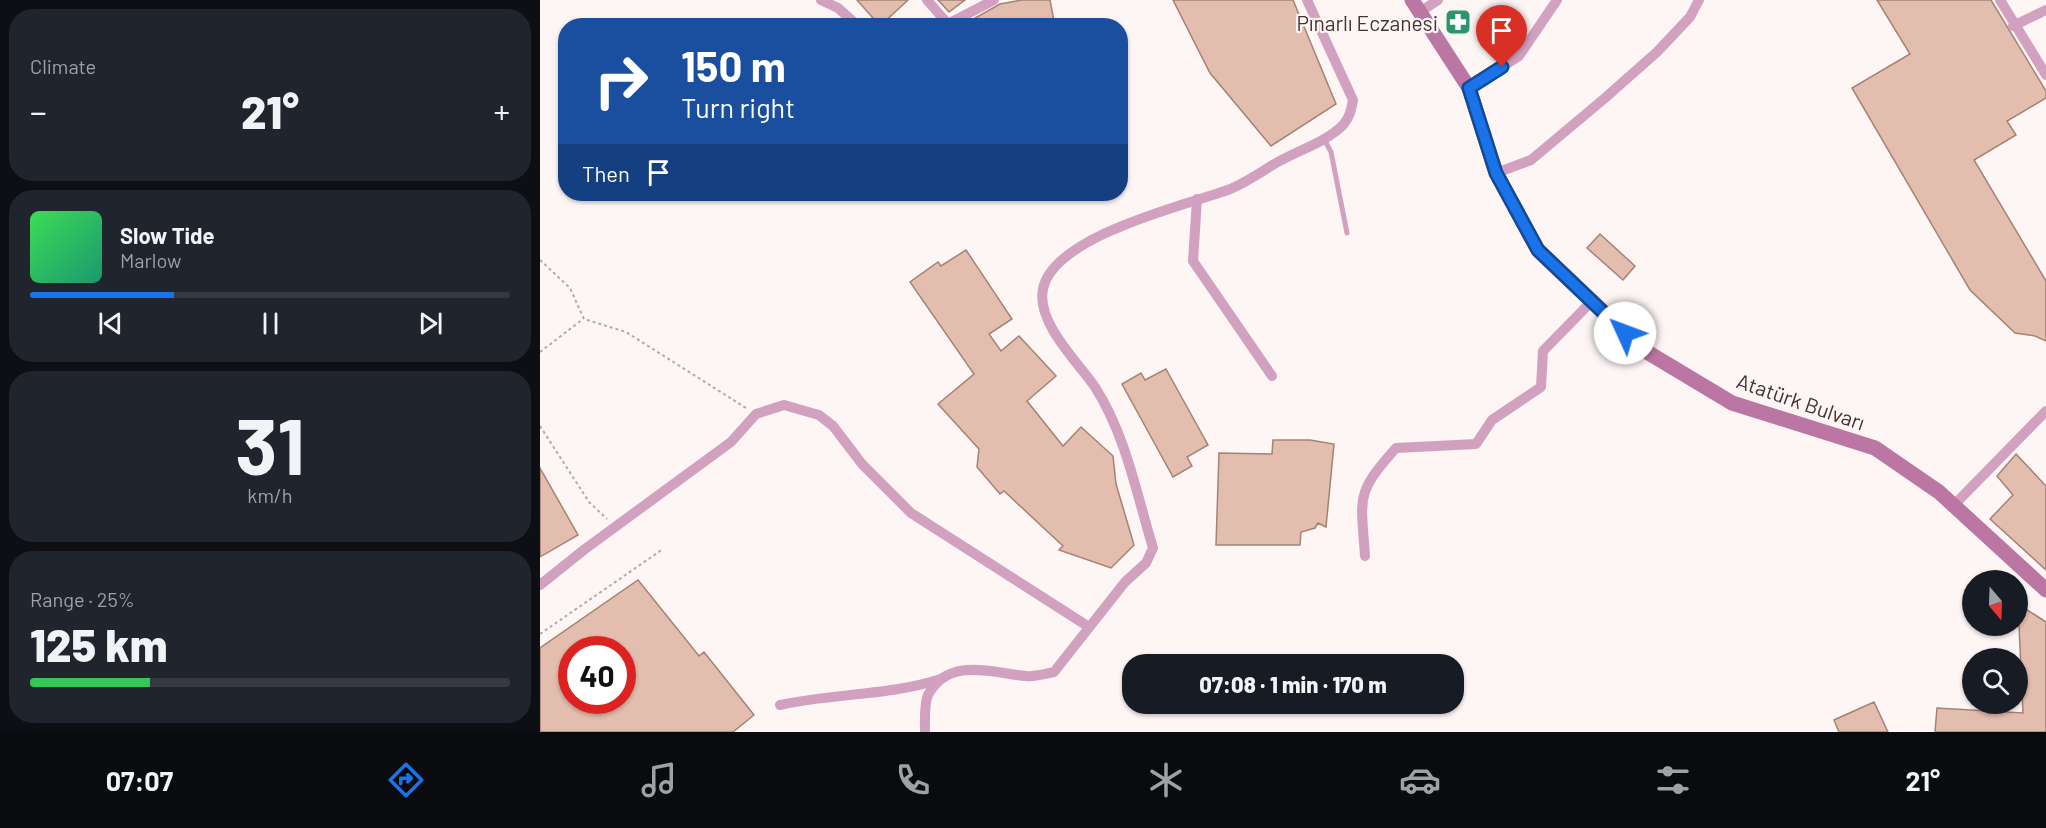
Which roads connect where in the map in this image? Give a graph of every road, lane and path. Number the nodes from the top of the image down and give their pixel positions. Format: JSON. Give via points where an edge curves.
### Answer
{"nodes":[{"id":1,"x":821,"y":0,"type":"edge"},
{"id":2,"x":927,"y":0,"type":"edge"},
{"id":3,"x":993,"y":0,"type":"edge"},
{"id":4,"x":1307,"y":0,"type":"edge"},
{"id":5,"x":1438,"y":0,"type":"edge"},
{"id":6,"x":1557,"y":0,"type":"edge"},
{"id":7,"x":1699,"y":0,"type":"edge"},
{"id":8,"x":2000,"y":0,"type":"edge"},
{"id":9,"x":1415,"y":7,"type":"edge"},
{"id":10,"x":2046,"y":10,"type":"edge"},
{"id":11,"x":849,"y":18,"type":"edge"},
{"id":12,"x":941,"y":18,"type":"edge"},
{"id":13,"x":959,"y":18,"type":"edge"},
{"id":14,"x":2013,"y":26,"type":"junction"},
{"id":15,"x":2046,"y":75,"type":"edge"},
{"id":16,"x":1469,"y":88,"type":"junction"},
{"id":17,"x":1324,"y":138,"type":"junction"},
{"id":18,"x":1496,"y":173,"type":"junction"},
{"id":19,"x":1197,"y":199,"type":"junction"},
{"id":20,"x":1347,"y":233,"type":"dead end"},
{"id":21,"x":540,"y":260,"type":"edge"},
{"id":22,"x":1592,"y":301,"type":"junction"},
{"id":23,"x":584,"y":319,"type":"junction"},
{"id":24,"x":540,"y":352,"type":"edge"},
{"id":25,"x":1272,"y":376,"type":"dead end"},
{"id":26,"x":2046,"y":411,"type":"edge"},
{"id":27,"x":756,"y":414,"type":"junction"},
{"id":28,"x":540,"y":426,"type":"edge"},
{"id":29,"x":1954,"y":505,"type":"junction"},
{"id":30,"x":616,"y":527,"type":"junction"},
{"id":31,"x":663,"y":549,"type":"dead end"},
{"id":32,"x":1365,"y":556,"type":"dead end"},
{"id":33,"x":540,"y":585,"type":"edge"},
{"id":34,"x":2046,"y":590,"type":"edge"},
{"id":35,"x":1089,"y":627,"type":"junction"},
{"id":36,"x":540,"y":634,"type":"edge"},
{"id":37,"x":944,"y":678,"type":"junction"},
{"id":38,"x":780,"y":705,"type":"dead end"},
{"id":39,"x":925,"y":732,"type":"edge"}],
"edges":[{"from":1,"to":11,"type":"street"},
{"from":2,"to":12,"type":"street"},
{"from":3,"to":13,"type":"street"},
{"from":4,"to":17,"type":"street","via":[[1353,100],[1351,114],[1343,125]]},
{"from":5,"to":9,"type":"street"},
{"from":6,"to":16,"type":"street","via":[[1519,56]]},
{"from":7,"to":18,"type":"street","via":[[1690,17],[1657,52],[1605,98],[1531,160]]},
{"from":8,"to":14,"type":"street"},
{"from":9,"to":16,"type":"street","name":"Atatürk Bulvarı"},
{"from":10,"to":14,"type":"street"},
{"from":14,"to":15,"type":"street"},
{"from":16,"to":18,"type":"street","name":"Atatürk Bulvarı"},
{"from":17,"to":19,"type":"street","via":[[1227,191]]},
{"from":17,"to":20,"type":"lane","via":[[1331,152]]},
{"from":18,"to":22,"type":"street","name":"Atatürk Bulvarı","via":[[1538,250]]},
{"from":19,"to":25,"type":"street","via":[[1193,261]]},
{"from":19,"to":35,"type":"street","via":[[1114,229],[1076,249],[1054,269],[1043,287],[1041,303],[1048,322],[1107,406],[1123,440],[1153,548],[1146,563],[1125,582]]},
{"from":21,"to":23,"type":"path","via":[[570,288]]},
{"from":22,"to":29,"type":"street","name":"Atatürk Bulvarı","via":[[1642,349],[1732,403],[1875,448]]},
{"from":22,"to":32,"type":"street","via":[[1544,351],[1541,387],[1492,420],[1476,444],[1396,448],[1370,478],[1361,499]]},
{"from":23,"to":24,"type":"path"},
{"from":23,"to":27,"type":"path","via":[[626,332]]},
{"from":26,"to":29,"type":"street"},
{"from":27,"to":30,"type":"street","via":[[731,442]]},
{"from":27,"to":35,"type":"street","via":[[784,405],[819,415],[833,426],[887,492],[911,513]]},
{"from":28,"to":30,"type":"path","via":[[589,502]]},
{"from":29,"to":34,"type":"street","name":"Atatürk Bulvarı"},
{"from":30,"to":33,"type":"street"},
{"from":31,"to":36,"type":"path"},
{"from":35,"to":37,"type":"street","via":[[1054,672],[1025,676],[982,668]]},
{"from":37,"to":38,"type":"street","via":[[912,688]]},
{"from":37,"to":39,"type":"street","via":[[928,695]]}]}
